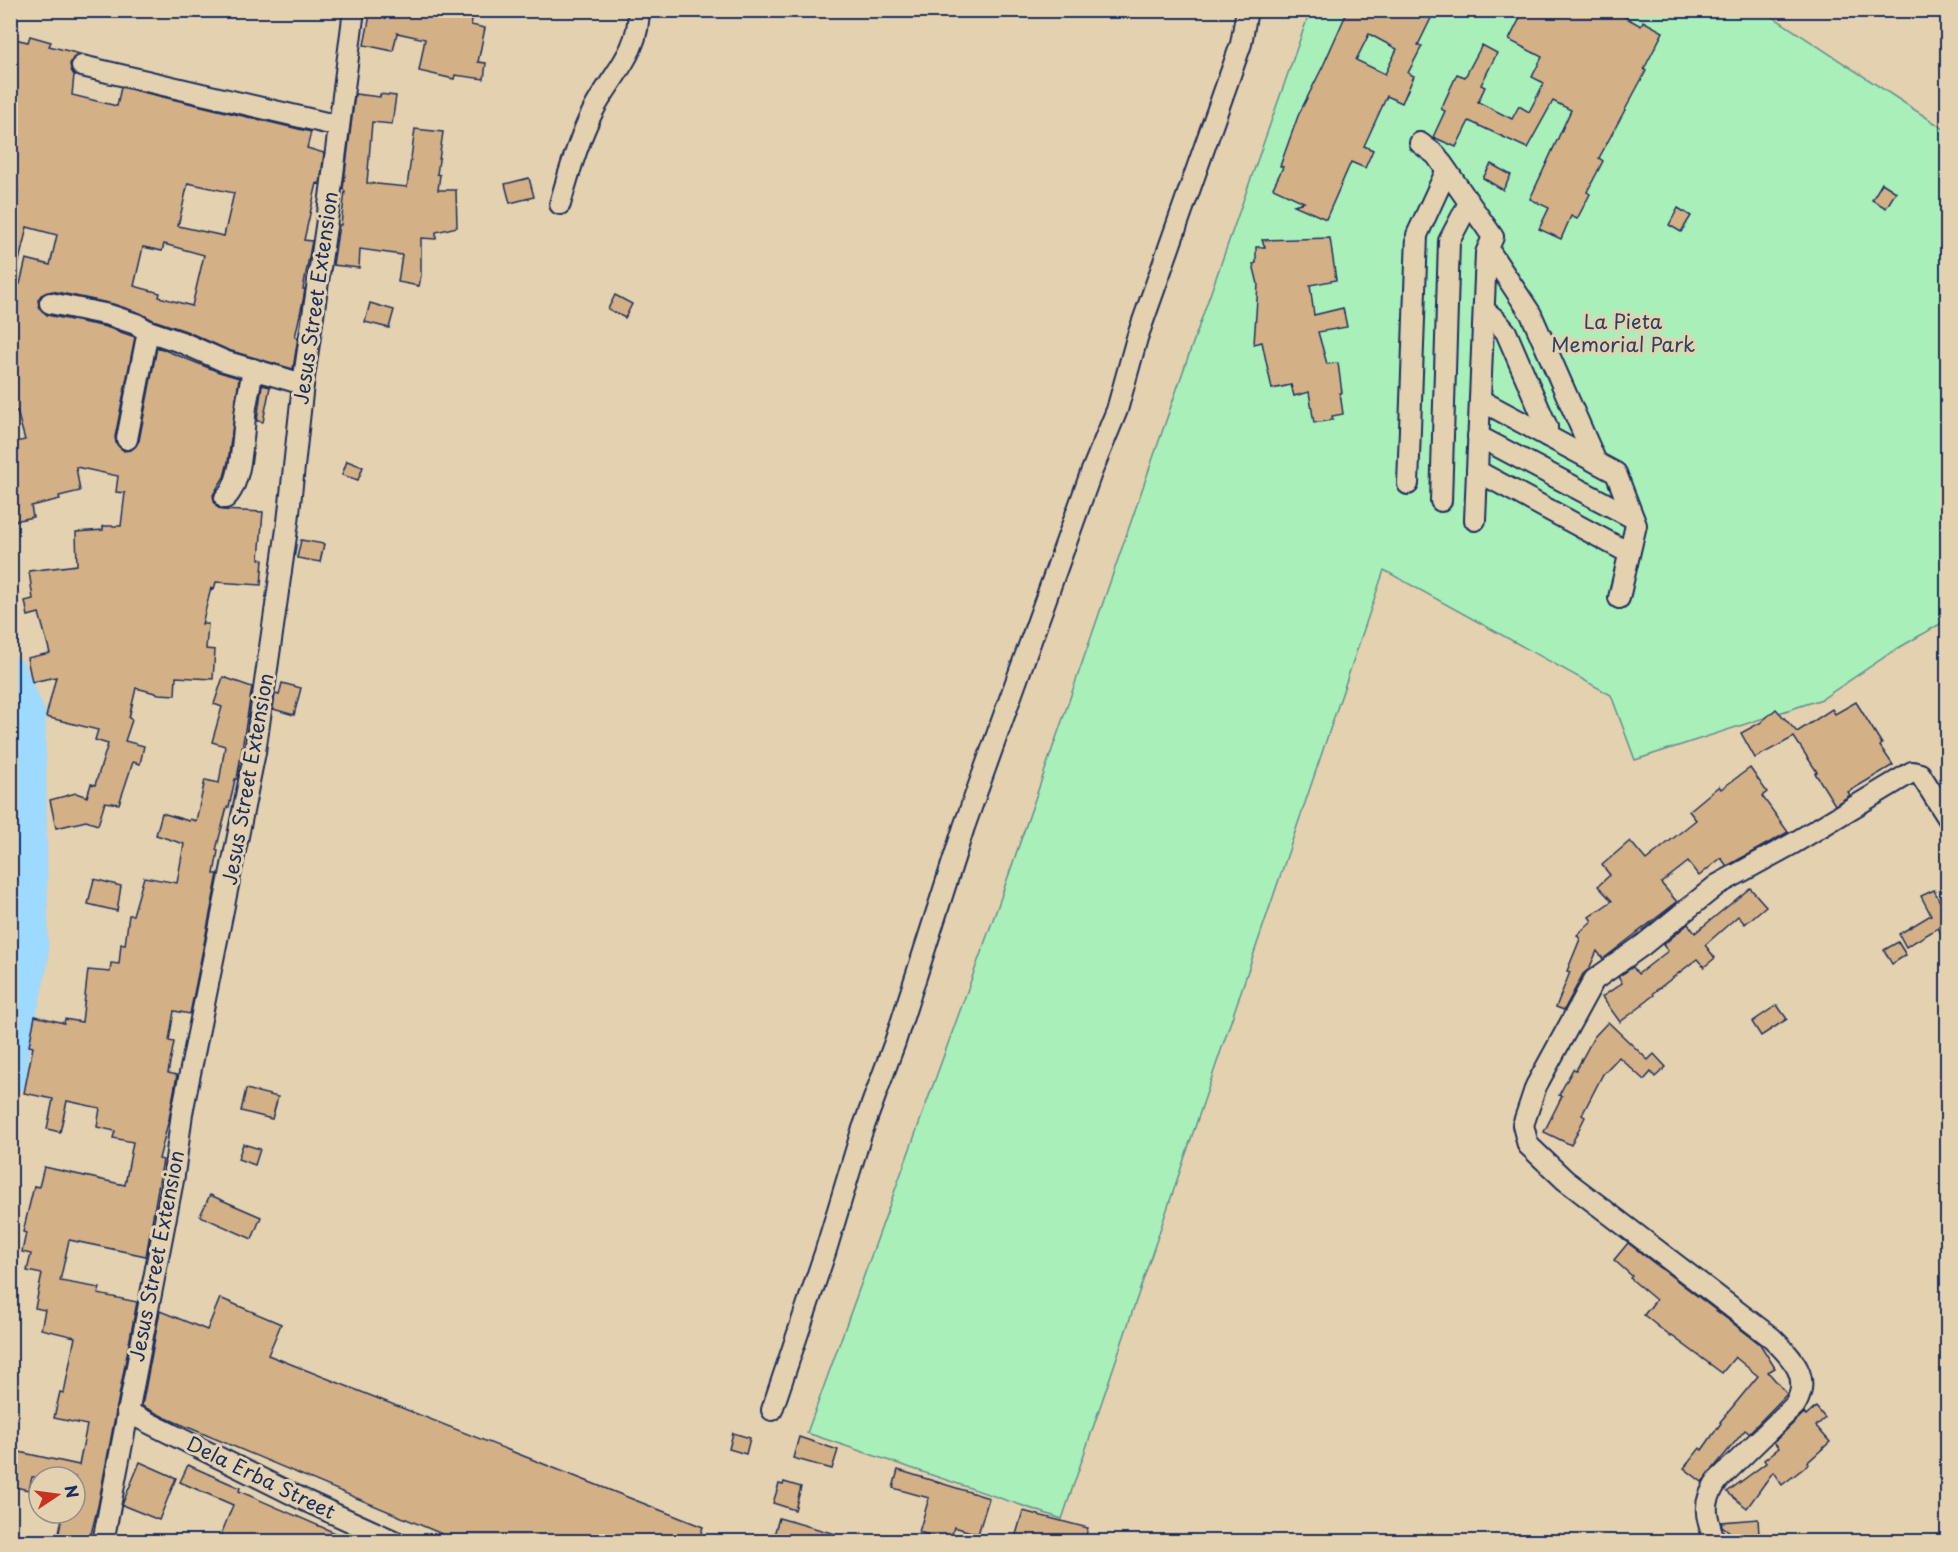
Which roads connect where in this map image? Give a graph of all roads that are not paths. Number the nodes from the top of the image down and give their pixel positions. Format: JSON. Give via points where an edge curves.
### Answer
{"nodes":[{"id":1,"x":354,"y":10,"type":"edge"},
{"id":2,"x":638,"y":10,"type":"edge"},
{"id":3,"x":1247,"y":10,"type":"edge"},
{"id":4,"x":82,"y":66,"type":"dead end"},
{"id":5,"x":339,"y":126,"type":"junction"},
{"id":6,"x":1420,"y":143,"type":"dead end"},
{"id":7,"x":1446,"y":172,"type":"junction"},
{"id":8,"x":1469,"y":203,"type":"junction"},
{"id":9,"x":560,"y":204,"type":"dead end"},
{"id":10,"x":1488,"y":249,"type":"junction"},
{"id":11,"x":50,"y":303,"type":"dead end"},
{"id":12,"x":1484,"y":310,"type":"junction"},
{"id":13,"x":148,"y":331,"type":"junction"},
{"id":14,"x":1481,"y":366,"type":"junction"},
{"id":15,"x":253,"y":369,"type":"junction"},
{"id":16,"x":303,"y":384,"type":"junction"},
{"id":17,"x":1480,"y":400,"type":"junction"},
{"id":18,"x":1506,"y":414,"type":"junction"},
{"id":19,"x":1478,"y":436,"type":"junction"},
{"id":20,"x":1547,"y":436,"type":"junction"},
{"id":21,"x":127,"y":438,"type":"dead end"},
{"id":22,"x":1596,"y":462,"type":"junction"},
{"id":23,"x":1477,"y":471,"type":"junction"},
{"id":24,"x":1408,"y":484,"type":"dead end"},
{"id":25,"x":225,"y":498,"type":"dead end"},
{"id":26,"x":1441,"y":501,"type":"dead end"},
{"id":27,"x":1634,"y":518,"type":"junction"},
{"id":28,"x":1475,"y":520,"type":"dead end"},
{"id":29,"x":1629,"y":553,"type":"junction"},
{"id":30,"x":1619,"y":598,"type":"dead end"},
{"id":31,"x":1947,"y":818,"type":"edge"},
{"id":32,"x":772,"y":1410,"type":"dead end"},
{"id":33,"x":127,"y":1412,"type":"junction"},
{"id":34,"x":103,"y":1542,"type":"edge"},
{"id":35,"x":396,"y":1542,"type":"edge"},
{"id":36,"x":1715,"y":1542,"type":"edge"}],
"edges":[{"from":1,"to":5,"type":"street","name":"Jesus Street Extension"},
{"from":2,"to":9,"type":"street","via":[[636,39],[592,112]]},
{"from":3,"to":32,"type":"street","via":[[1241,44],[1137,339],[1117,410],[964,827]]},
{"from":4,"to":5,"type":"street"},
{"from":5,"to":16,"type":"street","name":"Jesus Street Extension"},
{"from":6,"to":7,"type":"street","via":[[1436,155]]},
{"from":7,"to":8,"type":"street"},
{"from":7,"to":24,"type":"street","via":[[1417,235]]},
{"from":8,"to":10,"type":"street","via":[[1493,237]]},
{"from":8,"to":26,"type":"street","via":[[1449,241]]},
{"from":10,"to":12,"type":"street"},
{"from":10,"to":22,"type":"street","via":[[1531,314]]},
{"from":11,"to":13,"type":"street","via":[[110,315]]},
{"from":12,"to":14,"type":"street"},
{"from":12,"to":20,"type":"street","via":[[1506,332],[1547,427]]},
{"from":13,"to":15,"type":"street"},
{"from":13,"to":21,"type":"street"},
{"from":14,"to":17,"type":"street"},
{"from":14,"to":18,"type":"street"},
{"from":15,"to":16,"type":"street"},
{"from":15,"to":25,"type":"street","via":[[238,472],[230,495]]},
{"from":16,"to":33,"type":"street","name":"Jesus Street Extension","via":[[255,752]]},
{"from":17,"to":18,"type":"street"},
{"from":17,"to":19,"type":"street"},
{"from":18,"to":20,"type":"street"},
{"from":19,"to":23,"type":"street"},
{"from":19,"to":27,"type":"street"},
{"from":20,"to":22,"type":"street"},
{"from":22,"to":27,"type":"street","via":[[1616,472]]},
{"from":23,"to":28,"type":"street"},
{"from":23,"to":29,"type":"street"},
{"from":27,"to":29,"type":"street"},
{"from":29,"to":30,"type":"street"},
{"from":31,"to":36,"type":"street","via":[[1920,774],[1912,771],[1717,885],[1594,980],[1536,1086],[1523,1125],[1528,1145],[1566,1180],[1772,1338],[1796,1366],[1802,1388],[1795,1405],[1710,1492],[1707,1517]]},
{"from":33,"to":34,"type":"street","name":"Jesus Street Extension"},
{"from":33,"to":35,"type":"street","name":"Dela Erba Street"}]}
